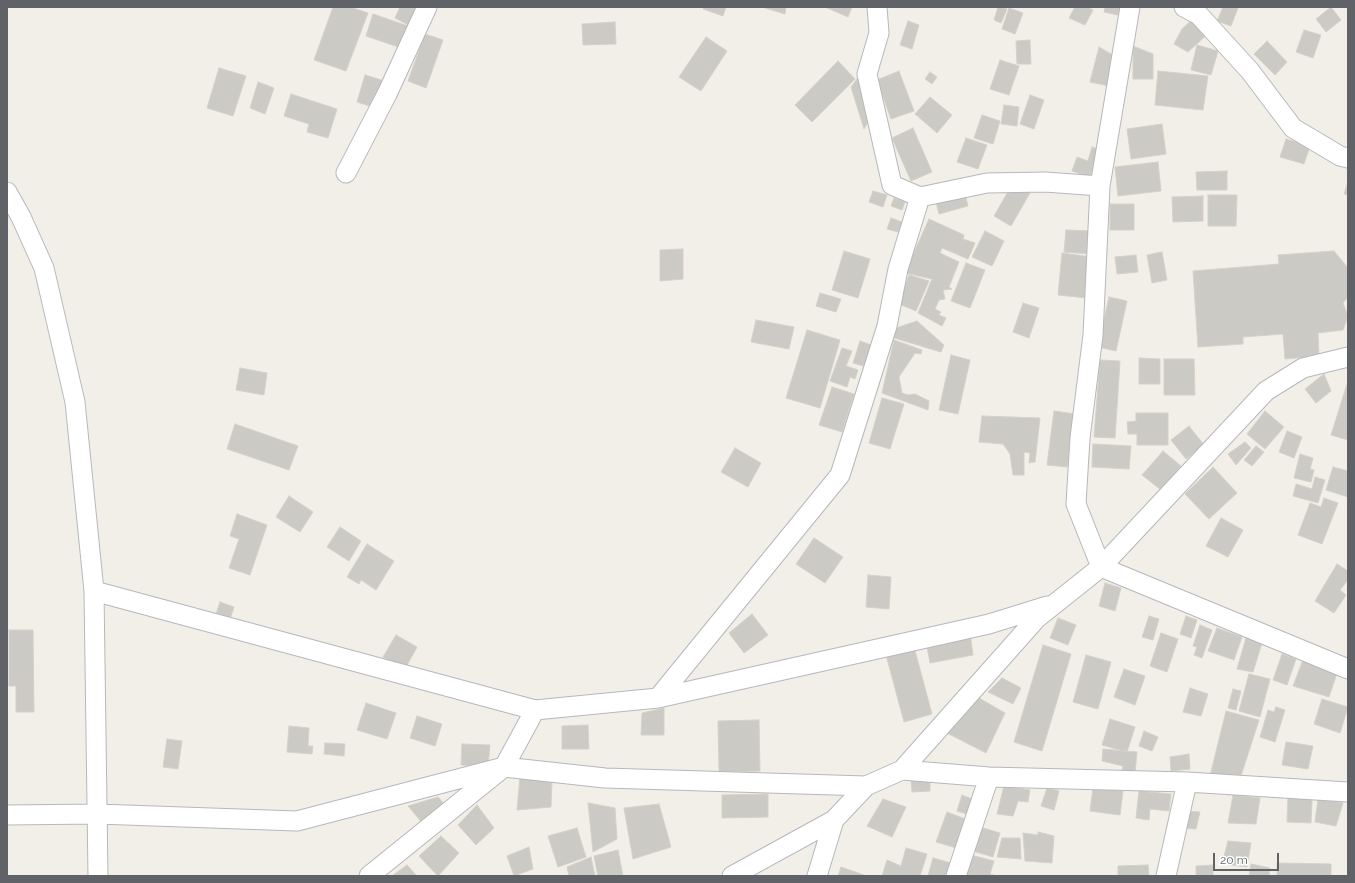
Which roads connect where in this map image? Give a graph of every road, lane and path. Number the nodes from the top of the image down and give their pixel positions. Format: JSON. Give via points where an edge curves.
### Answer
{"nodes":[{"id":1,"x":427,"y":7,"type":"edge"},
{"id":2,"x":877,"y":7,"type":"edge"},
{"id":3,"x":1130,"y":7,"type":"edge"},
{"id":4,"x":1184,"y":7,"type":"edge"},
{"id":5,"x":1348,"y":158,"type":"edge"},
{"id":6,"x":346,"y":173,"type":"dead end"},
{"id":7,"x":1100,"y":186,"type":"junction"},
{"id":8,"x":7,"y":192,"type":"edge"},
{"id":9,"x":920,"y":197,"type":"junction"},
{"id":10,"x":1348,"y":357,"type":"edge"},
{"id":11,"x":1100,"y":567,"type":"junction"},
{"id":12,"x":94,"y":591,"type":"junction"},
{"id":13,"x":1058,"y":602,"type":"junction"},
{"id":14,"x":1348,"y":669,"type":"edge"},
{"id":15,"x":658,"y":698,"type":"junction"},
{"id":16,"x":535,"y":710,"type":"junction"},
{"id":17,"x":504,"y":767,"type":"junction"},
{"id":18,"x":902,"y":770,"type":"junction"},
{"id":19,"x":989,"y":777,"type":"junction"},
{"id":20,"x":1187,"y":782,"type":"junction"},
{"id":21,"x":866,"y":786,"type":"junction"},
{"id":22,"x":1348,"y":792,"type":"edge"},
{"id":23,"x":97,"y":814,"type":"junction"},
{"id":24,"x":7,"y":815,"type":"edge"},
{"id":25,"x":834,"y":820,"type":"junction"},
{"id":26,"x":98,"y":876,"type":"edge"},
{"id":27,"x":369,"y":876,"type":"edge"},
{"id":28,"x":732,"y":876,"type":"edge"},
{"id":29,"x":817,"y":876,"type":"edge"},
{"id":30,"x":956,"y":876,"type":"edge"},
{"id":31,"x":1166,"y":876,"type":"edge"}],
"edges":[{"from":1,"to":6,"type":"street","via":[[387,94]]},
{"from":2,"to":9,"type":"street","via":[[879,33],[867,74],[892,186]]},
{"from":3,"to":7,"type":"street"},
{"from":4,"to":5,"type":"street","via":[[1198,15],[1250,71],[1294,128],[1340,156]]},
{"from":7,"to":9,"type":"street","via":[[1045,182],[987,183]]},
{"from":7,"to":11,"type":"street","via":[[1093,335],[1080,438],[1076,504]]},
{"from":8,"to":12,"type":"street","via":[[44,268],[76,402]]},
{"from":9,"to":15,"type":"street","via":[[898,269],[887,326],[840,476]]},
{"from":10,"to":11,"type":"street","via":[[1303,368],[1266,391]]},
{"from":11,"to":13,"type":"street"},
{"from":11,"to":14,"type":"street"},
{"from":12,"to":16,"type":"street"},
{"from":12,"to":23,"type":"street"},
{"from":13,"to":15,"type":"street","via":[[989,624]]},
{"from":13,"to":18,"type":"street","via":[[1037,618]]},
{"from":15,"to":16,"type":"street"},
{"from":16,"to":17,"type":"street"},
{"from":17,"to":21,"type":"street","via":[[605,778]]},
{"from":17,"to":23,"type":"street","via":[[297,821]]},
{"from":17,"to":27,"type":"street"},
{"from":18,"to":19,"type":"street"},
{"from":18,"to":21,"type":"street"},
{"from":19,"to":20,"type":"street"},
{"from":19,"to":30,"type":"street"},
{"from":20,"to":22,"type":"street"},
{"from":20,"to":31,"type":"street"},
{"from":21,"to":25,"type":"street"},
{"from":23,"to":24,"type":"street"},
{"from":23,"to":26,"type":"street"},
{"from":25,"to":28,"type":"street"},
{"from":25,"to":29,"type":"street"}]}
